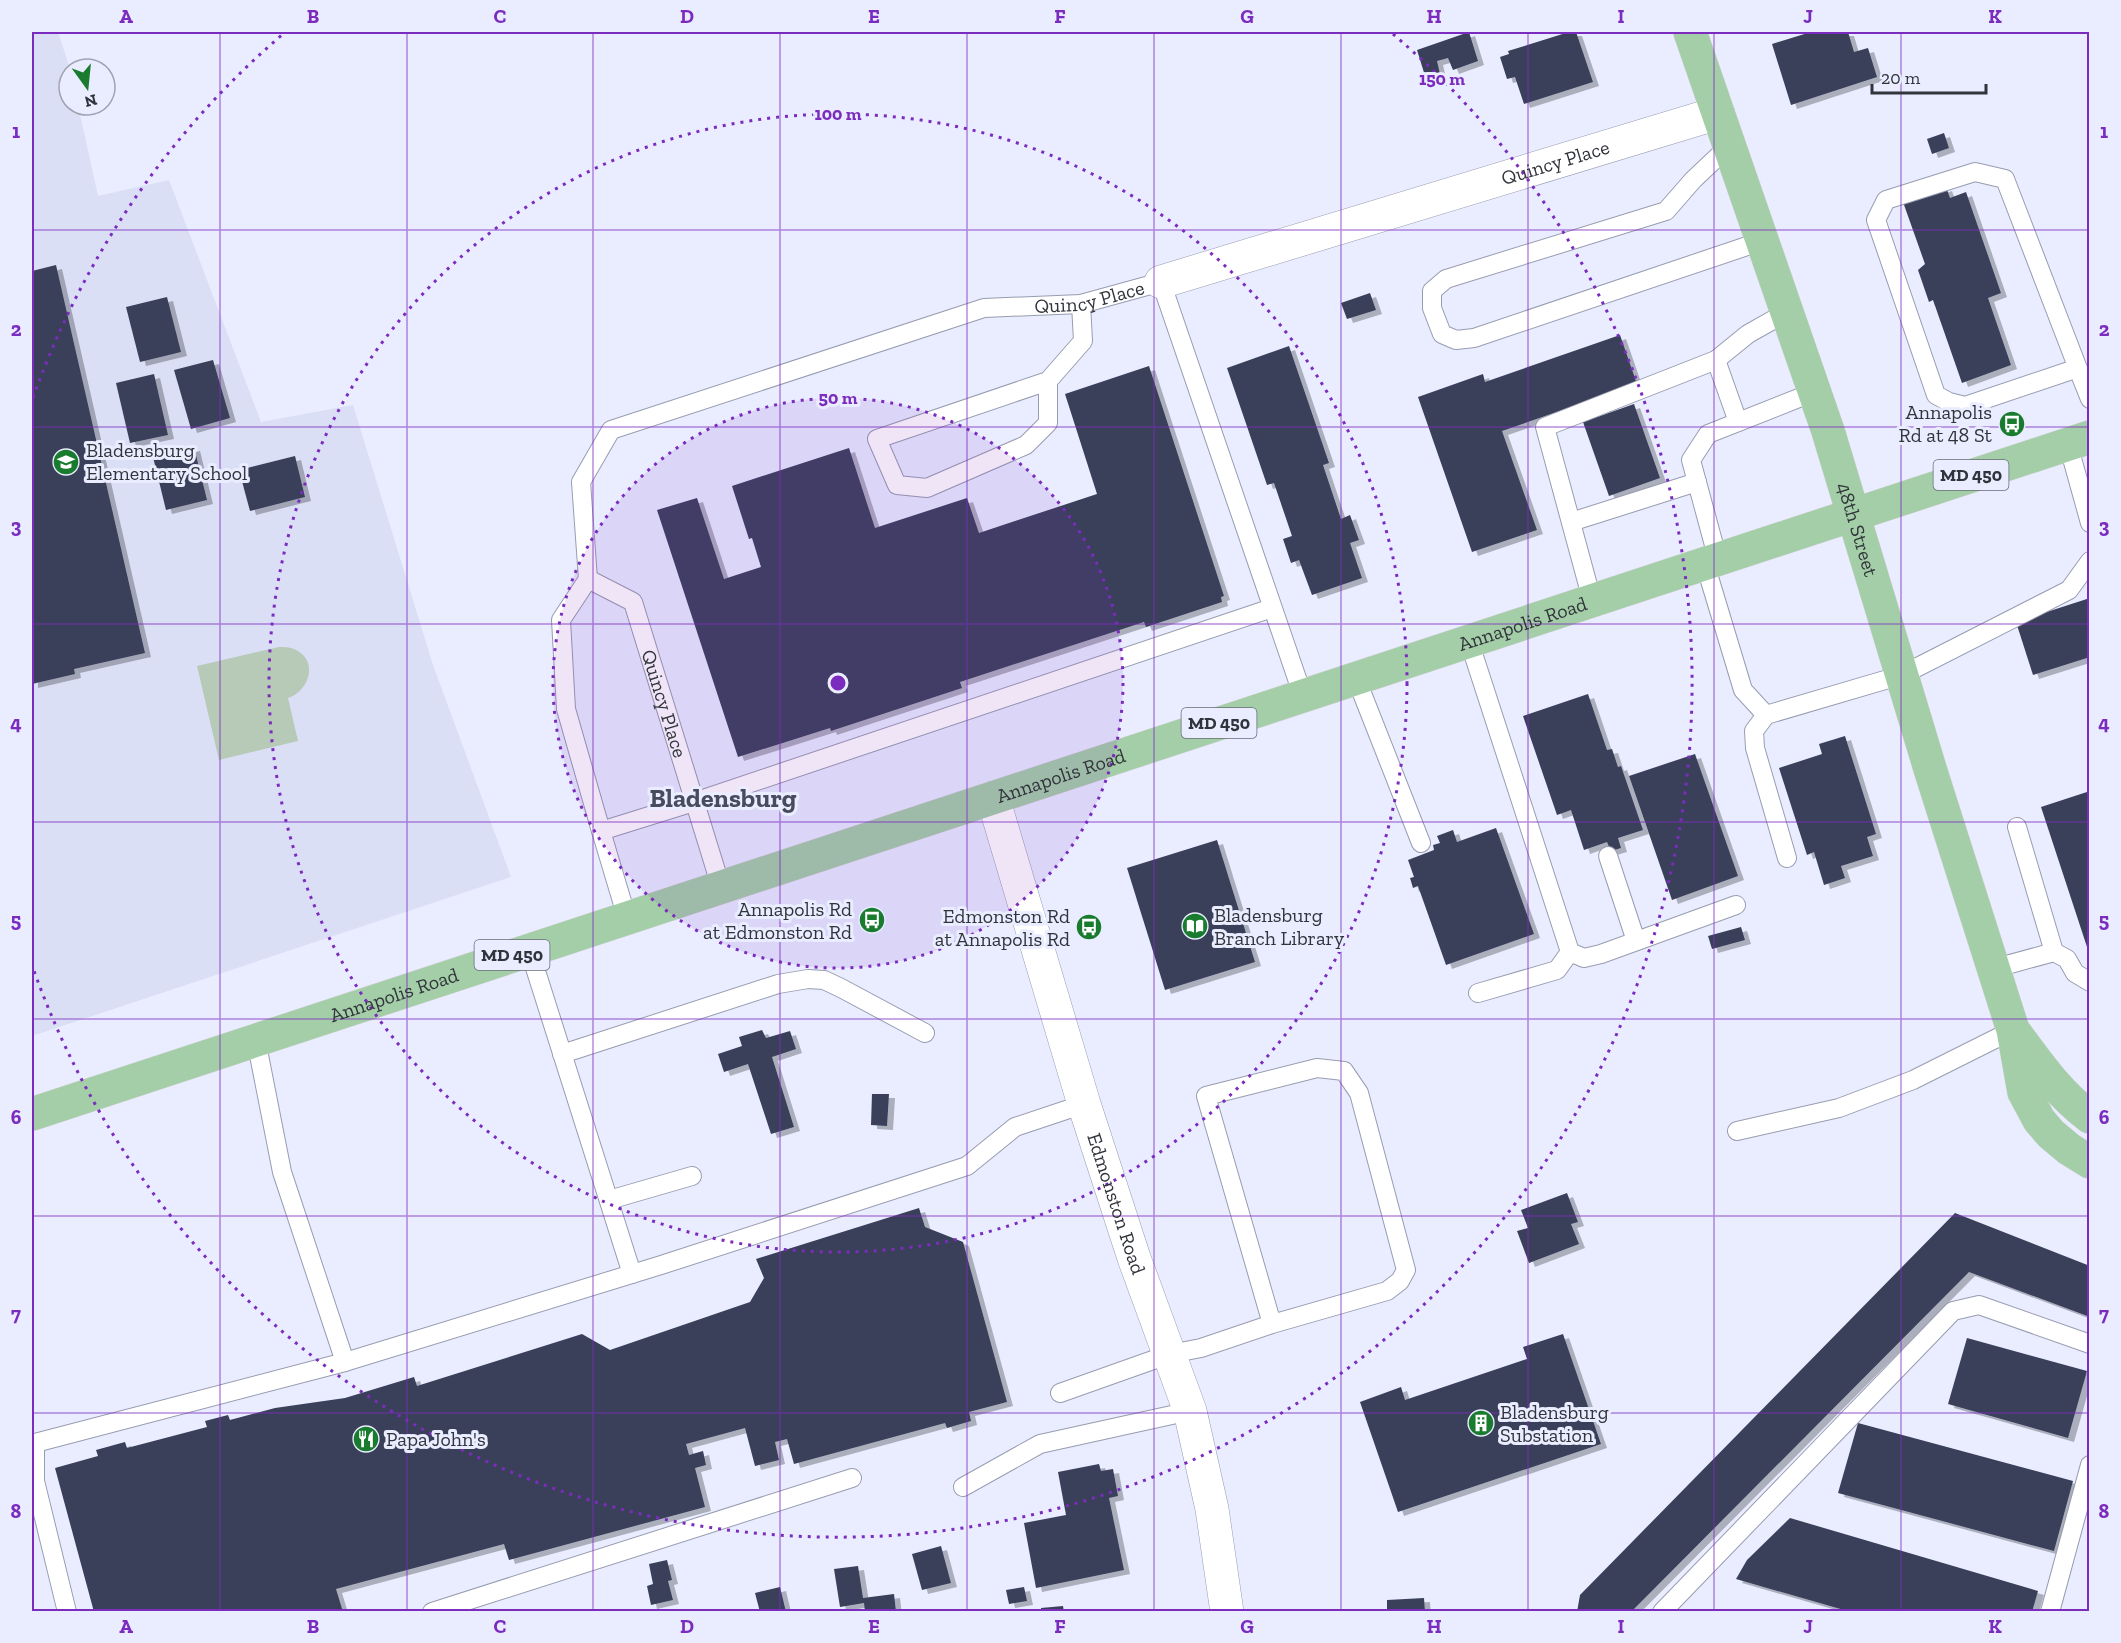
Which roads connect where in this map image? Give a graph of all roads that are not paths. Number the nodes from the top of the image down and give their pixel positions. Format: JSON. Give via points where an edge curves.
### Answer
{"nodes":[{"id":1,"x":1690,"y":32,"type":"edge"},
{"id":2,"x":1718,"y":113,"type":"junction"},
{"id":3,"x":1729,"y":146,"type":"junction"},
{"id":4,"x":1762,"y":241,"type":"junction"},
{"id":5,"x":1161,"y":282,"type":"junction"},
{"id":6,"x":1081,"y":304,"type":"junction"},
{"id":7,"x":1787,"y":312,"type":"junction"},
{"id":8,"x":1716,"y":360,"type":"junction"},
{"id":9,"x":2078,"y":368,"type":"junction"},
{"id":10,"x":1048,"y":381,"type":"junction"},
{"id":11,"x":1814,"y":392,"type":"junction"},
{"id":12,"x":2090,"y":399,"type":"edge"},
{"id":13,"x":1738,"y":422,"type":"junction"},
{"id":14,"x":2079,"y":440,"type":"edge"},
{"id":15,"x":1697,"y":482,"type":"junction"},
{"id":16,"x":1853,"y":514,"type":"junction"},
{"id":17,"x":1571,"y":522,"type":"junction"},
{"id":18,"x":2090,"y":523,"type":"edge"},
{"id":19,"x":2090,"y":561,"type":"edge"},
{"id":20,"x":1712,"y":562,"type":"junction"},
{"id":21,"x":588,"y":579,"type":"junction"},
{"id":22,"x":1592,"y":600,"type":"junction"},
{"id":23,"x":1272,"y":608,"type":"junction"},
{"id":24,"x":1469,"y":641,"type":"junction"},
{"id":25,"x":1902,"y":675,"type":"junction"},
{"id":26,"x":1356,"y":678,"type":"junction"},
{"id":27,"x":1303,"y":696,"type":"junction"},
{"id":28,"x":1766,"y":715,"type":"junction"},
{"id":29,"x":993,"y":798,"type":"junction"},
{"id":30,"x":694,"y":802,"type":"junction"},
{"id":31,"x":2017,"y":827,"type":"dead end"},
{"id":32,"x":601,"y":831,"type":"junction"},
{"id":33,"x":1421,"y":843,"type":"dead end"},
{"id":34,"x":1608,"y":856,"type":"dead end"},
{"id":35,"x":1787,"y":858,"type":"dead end"},
{"id":36,"x":721,"y":887,"type":"junction"},
{"id":37,"x":1736,"y":905,"type":"dead end"},
{"id":38,"x":627,"y":918,"type":"junction"},
{"id":39,"x":1636,"y":941,"type":"junction"},
{"id":40,"x":529,"y":949,"type":"junction"},
{"id":41,"x":1570,"y":952,"type":"junction"},
{"id":42,"x":2054,"y":952,"type":"junction"},
{"id":43,"x":1992,"y":969,"type":"junction"},
{"id":44,"x":2090,"y":981,"type":"edge"},
{"id":45,"x":1478,"y":993,"type":"dead end"},
{"id":46,"x":2013,"y":1030,"type":"junction"},
{"id":47,"x":925,"y":1033,"type":"dead end"},
{"id":48,"x":256,"y":1040,"type":"junction"},
{"id":49,"x":562,"y":1054,"type":"junction"},
{"id":50,"x":1084,"y":1104,"type":"junction"},
{"id":51,"x":32,"y":1114,"type":"edge"},
{"id":52,"x":2090,"y":1117,"type":"edge"},
{"id":53,"x":1737,"y":1131,"type":"dead end"},
{"id":54,"x":2090,"y":1162,"type":"edge"},
{"id":55,"x":692,"y":1176,"type":"dead end"},
{"id":56,"x":609,"y":1200,"type":"junction"},
{"id":57,"x":632,"y":1274,"type":"junction"},
{"id":58,"x":1272,"y":1324,"type":"junction"},
{"id":59,"x":2090,"y":1344,"type":"edge"},
{"id":60,"x":1170,"y":1354,"type":"junction"},
{"id":61,"x":345,"y":1362,"type":"junction"},
{"id":62,"x":1060,"y":1393,"type":"dead end"},
{"id":63,"x":1190,"y":1411,"type":"junction"},
{"id":64,"x":2090,"y":1466,"type":"edge"},
{"id":65,"x":852,"y":1478,"type":"dead end"},
{"id":66,"x":963,"y":1487,"type":"dead end"},
{"id":67,"x":67,"y":1611,"type":"edge"},
{"id":68,"x":432,"y":1611,"type":"edge"},
{"id":69,"x":1227,"y":1611,"type":"edge"},
{"id":70,"x":1662,"y":1611,"type":"edge"},
{"id":71,"x":2050,"y":1611,"type":"edge"}],
"edges":[{"from":1,"to":2,"type":"main road","name":"48th Street"},
{"from":2,"to":3,"type":"main road","name":"48th Street"},
{"from":2,"to":5,"type":"street","name":"Quincy Place"},
{"from":3,"to":4,"type":"main road","name":"48th Street"},
{"from":3,"to":4,"type":"lane","via":[[1666,211],[1446,279],[1432,291],[1432,308],[1442,334],[1456,340],[1474,338]]},
{"from":4,"to":7,"type":"main road","name":"48th Street"},
{"from":5,"to":6,"type":"lane","name":"Quincy Place"},
{"from":5,"to":23,"type":"lane"},
{"from":6,"to":10,"type":"lane","via":[[1083,341]]},
{"from":6,"to":21,"type":"lane","name":"Quincy Place","via":[[984,308],[611,430],[581,482]]},
{"from":7,"to":8,"type":"lane","via":[[1748,334]]},
{"from":7,"to":11,"type":"main road","name":"48th Street"},
{"from":8,"to":13,"type":"lane"},
{"from":8,"to":17,"type":"lane","via":[[1545,427]]},
{"from":9,"to":9,"type":"lane","via":[[2004,179],[1975,172],[1886,200],[1876,220],[1936,394],[1965,406]]},
{"from":9,"to":12,"type":"lane"},
{"from":10,"to":10,"type":"lane","via":[[877,439],[897,485],[927,488],[1026,445],[1048,423]]},
{"from":11,"to":13,"type":"lane"},
{"from":11,"to":16,"type":"main road","name":"48th Street"},
{"from":13,"to":15,"type":"lane","via":[[1708,434],[1691,460]]},
{"from":14,"to":16,"type":"main road","name":"Annapolis Road","number":"MD 450"},
{"from":14,"to":18,"type":"lane"},
{"from":15,"to":17,"type":"lane"},
{"from":15,"to":20,"type":"lane"},
{"from":16,"to":20,"type":"main road","name":"Annapolis Road","number":"MD 450"},
{"from":16,"to":25,"type":"main road","name":"48th Street"},
{"from":17,"to":22,"type":"lane"},
{"from":19,"to":25,"type":"lane","via":[[2068,590]]},
{"from":20,"to":22,"type":"main road","name":"Annapolis Road","number":"MD 450"},
{"from":20,"to":28,"type":"lane","via":[[1743,690]]},
{"from":21,"to":30,"type":"lane","name":"Quincy Place","via":[[633,602]]},
{"from":21,"to":32,"type":"lane","via":[[561,620],[566,709]]},
{"from":22,"to":24,"type":"main road","name":"Annapolis Road","number":"MD 450"},
{"from":23,"to":27,"type":"lane"},
{"from":23,"to":30,"type":"lane"},
{"from":24,"to":26,"type":"main road","name":"Annapolis Road","number":"MD 450"},
{"from":24,"to":41,"type":"lane"},
{"from":25,"to":28,"type":"lane"},
{"from":25,"to":43,"type":"main road","name":"48th Street"},
{"from":26,"to":27,"type":"main road","name":"Annapolis Road","number":"MD 450"},
{"from":26,"to":33,"type":"lane"},
{"from":27,"to":29,"type":"main road","name":"Annapolis Road","number":"MD 450"},
{"from":28,"to":35,"type":"lane","via":[[1754,731],[1755,748]]},
{"from":29,"to":36,"type":"main road","name":"Annapolis Road","number":"MD 450"},
{"from":29,"to":50,"type":"street","name":"Edmonston Road"},
{"from":30,"to":32,"type":"lane"},
{"from":30,"to":36,"type":"lane","name":"Quincy Place"},
{"from":31,"to":42,"type":"lane"},
{"from":32,"to":38,"type":"lane"},
{"from":34,"to":39,"type":"lane"},
{"from":36,"to":38,"type":"main road","name":"Annapolis Road","number":"MD 450"},
{"from":37,"to":39,"type":"lane"},
{"from":38,"to":40,"type":"main road","name":"Annapolis Road","number":"MD 450"},
{"from":39,"to":41,"type":"lane","via":[[1584,958]]},
{"from":40,"to":48,"type":"main road","name":"Annapolis Road","number":"MD 450"},
{"from":40,"to":49,"type":"lane"},
{"from":41,"to":45,"type":"lane","via":[[1557,970]]},
{"from":42,"to":43,"type":"lane"},
{"from":42,"to":44,"type":"lane","via":[[2067,959],[2075,973]]},
{"from":43,"to":46,"type":"main road","name":"48th Street"},
{"from":46,"to":52,"type":"main road","via":[[2046,1074]]},
{"from":46,"to":53,"type":"lane","via":[[1913,1080],[1839,1108]]},
{"from":46,"to":54,"type":"main road","via":[[2024,1092],[2031,1107],[2051,1134]]},
{"from":47,"to":49,"type":"lane","via":[[824,980],[808,979],[777,984]]},
{"from":48,"to":51,"type":"main road","name":"Annapolis Road","number":"MD 450"},
{"from":48,"to":61,"type":"lane","via":[[282,1172]]},
{"from":49,"to":56,"type":"lane"},
{"from":50,"to":57,"type":"lane","via":[[1015,1127],[967,1166]]},
{"from":50,"to":60,"type":"street","name":"Edmonston Road"},
{"from":55,"to":56,"type":"lane"},
{"from":56,"to":57,"type":"lane"},
{"from":57,"to":61,"type":"lane"},
{"from":58,"to":58,"type":"lane","via":[[1387,1291],[1406,1270],[1359,1093],[1344,1071],[1317,1068],[1206,1096]]},
{"from":58,"to":60,"type":"lane"},
{"from":59,"to":70,"type":"lane","via":[[1979,1305],[1953,1311]]},
{"from":60,"to":62,"type":"lane"},
{"from":60,"to":63,"type":"street","name":"Edmonston Road"},
{"from":61,"to":67,"type":"lane","via":[[35,1443],[35,1481]]},
{"from":63,"to":66,"type":"lane","via":[[1040,1444]]},
{"from":63,"to":69,"type":"street","name":"Edmonston Road","via":[[1212,1509]]},
{"from":64,"to":71,"type":"lane"},
{"from":65,"to":68,"type":"lane"}]}
